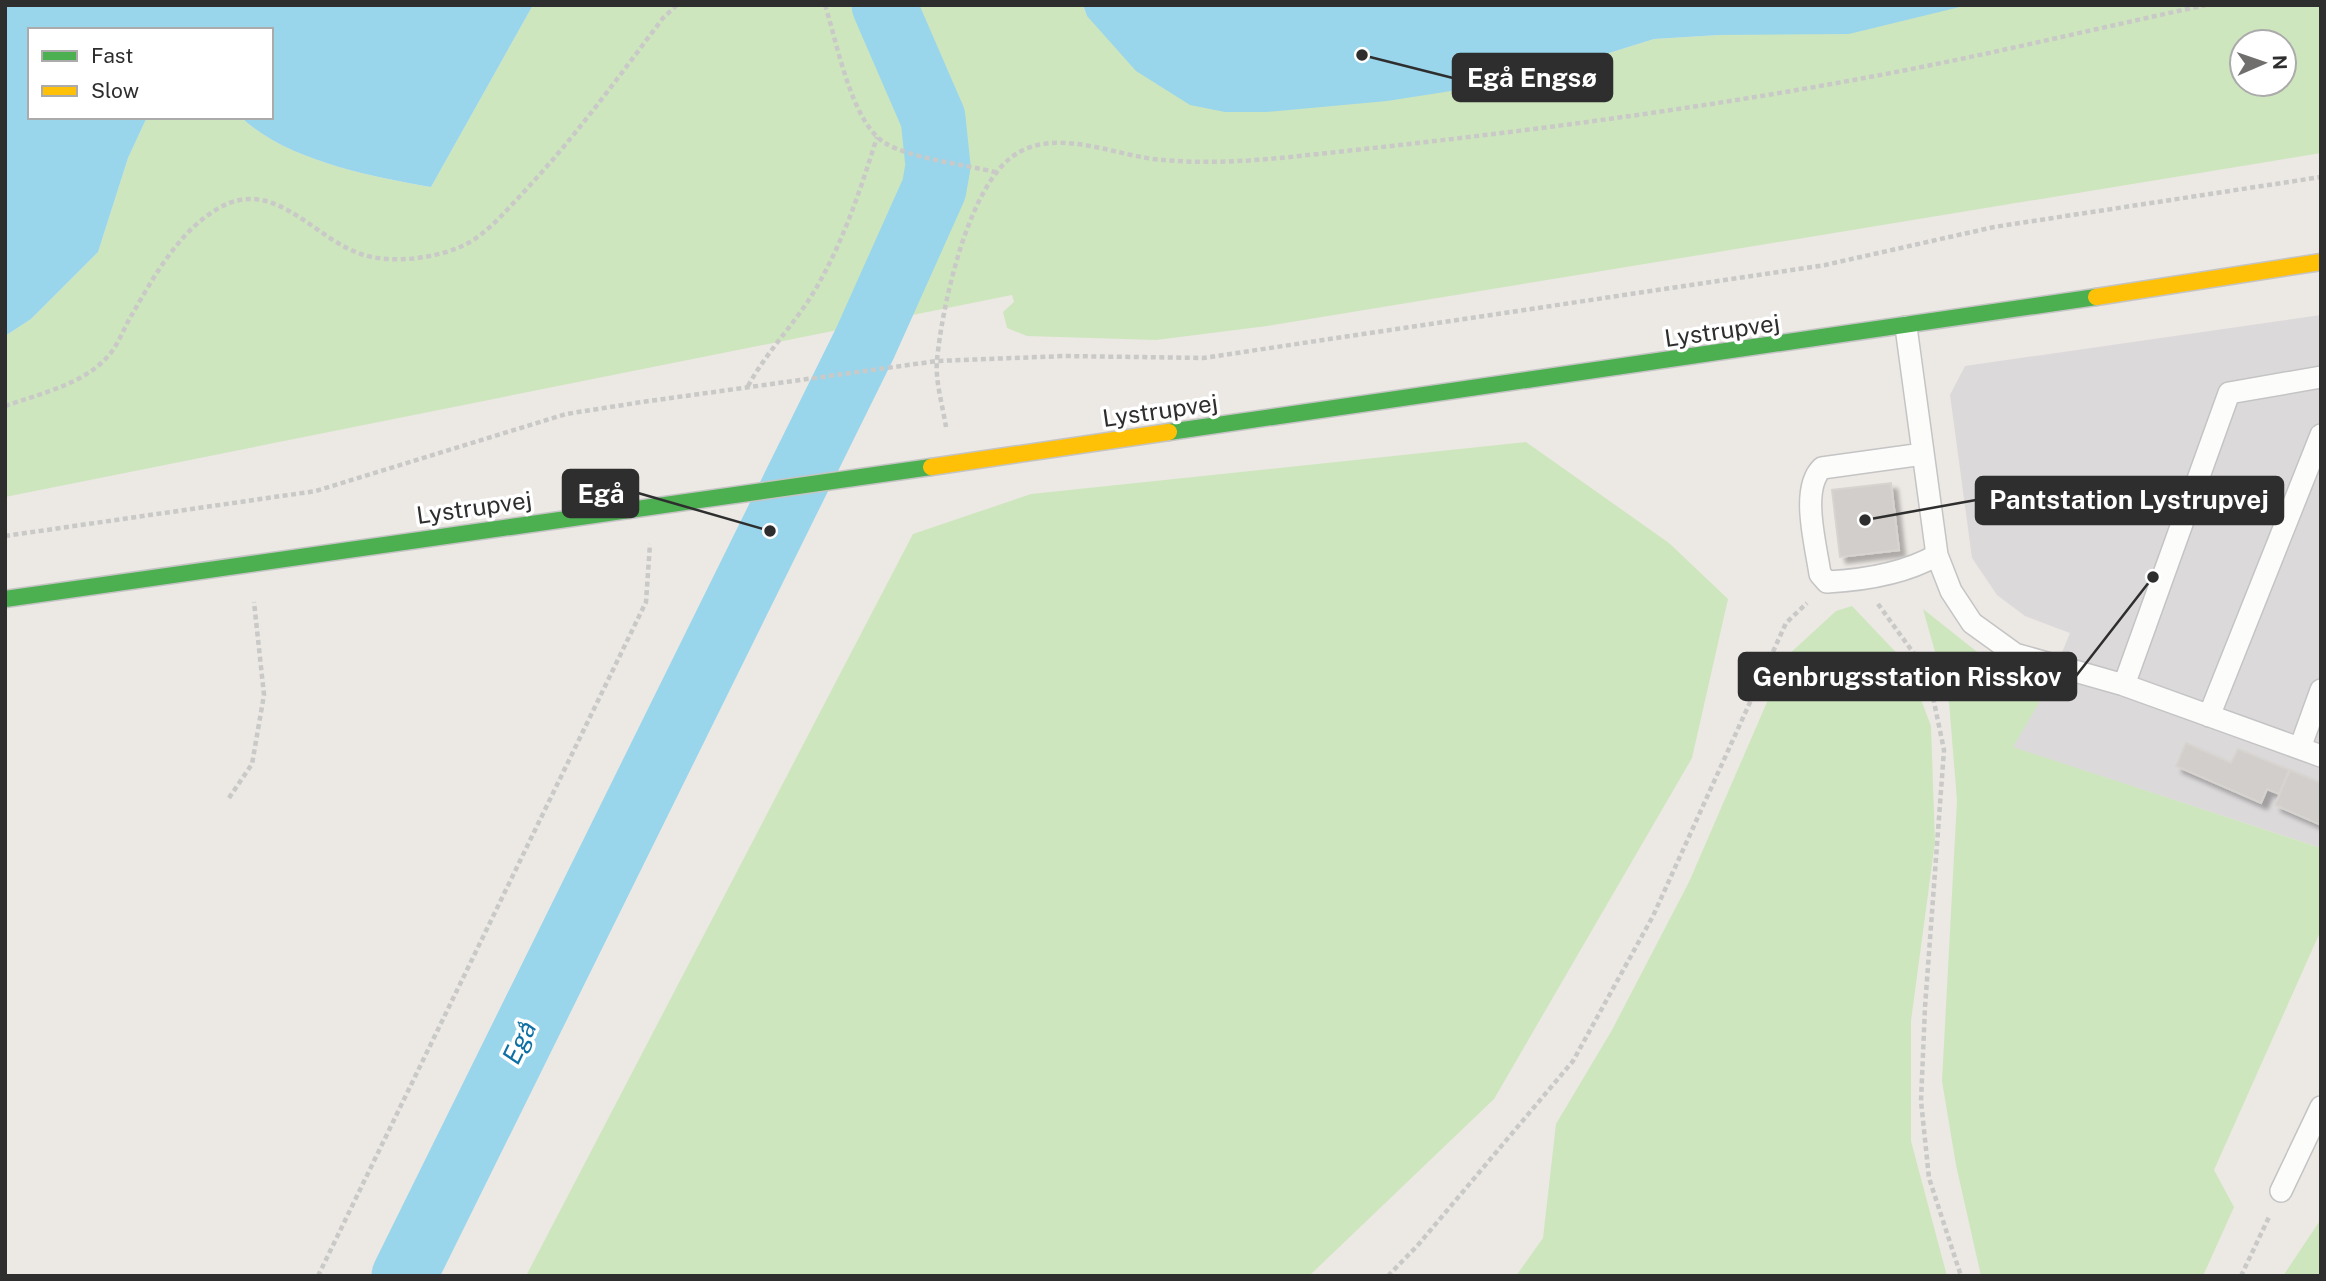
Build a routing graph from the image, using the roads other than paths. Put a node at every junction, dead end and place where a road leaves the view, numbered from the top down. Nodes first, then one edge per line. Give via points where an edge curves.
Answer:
1 (2321, 262) edge
2 (1906, 327) junction
3 (2321, 377) edge
4 (2321, 435) edge
5 (1923, 454) junction
6 (1937, 555) junction
7 (5, 599) edge
8 (2124, 685) junction
9 (2321, 690) edge
10 (2209, 716) junction
11 (2300, 748) junction
12 (2321, 756) edge
13 (2321, 1107) edge
14 (2281, 1191) road end

1 - 2 street, Lystrupvej
2 - 5 lane
2 - 7 street, Lystrupvej
3 - 8 lane via 2229,393
4 - 10 lane
5 - 6 lane
5 - 6 lane via 1822,468 1816,474 1810,496 1820,574 1827,582 1861,580 1919,566
6 - 8 lane via 1951,592 1972,623 2015,654
8 - 10 lane
9 - 11 lane
10 - 11 lane
11 - 12 lane
13 - 14 lane

